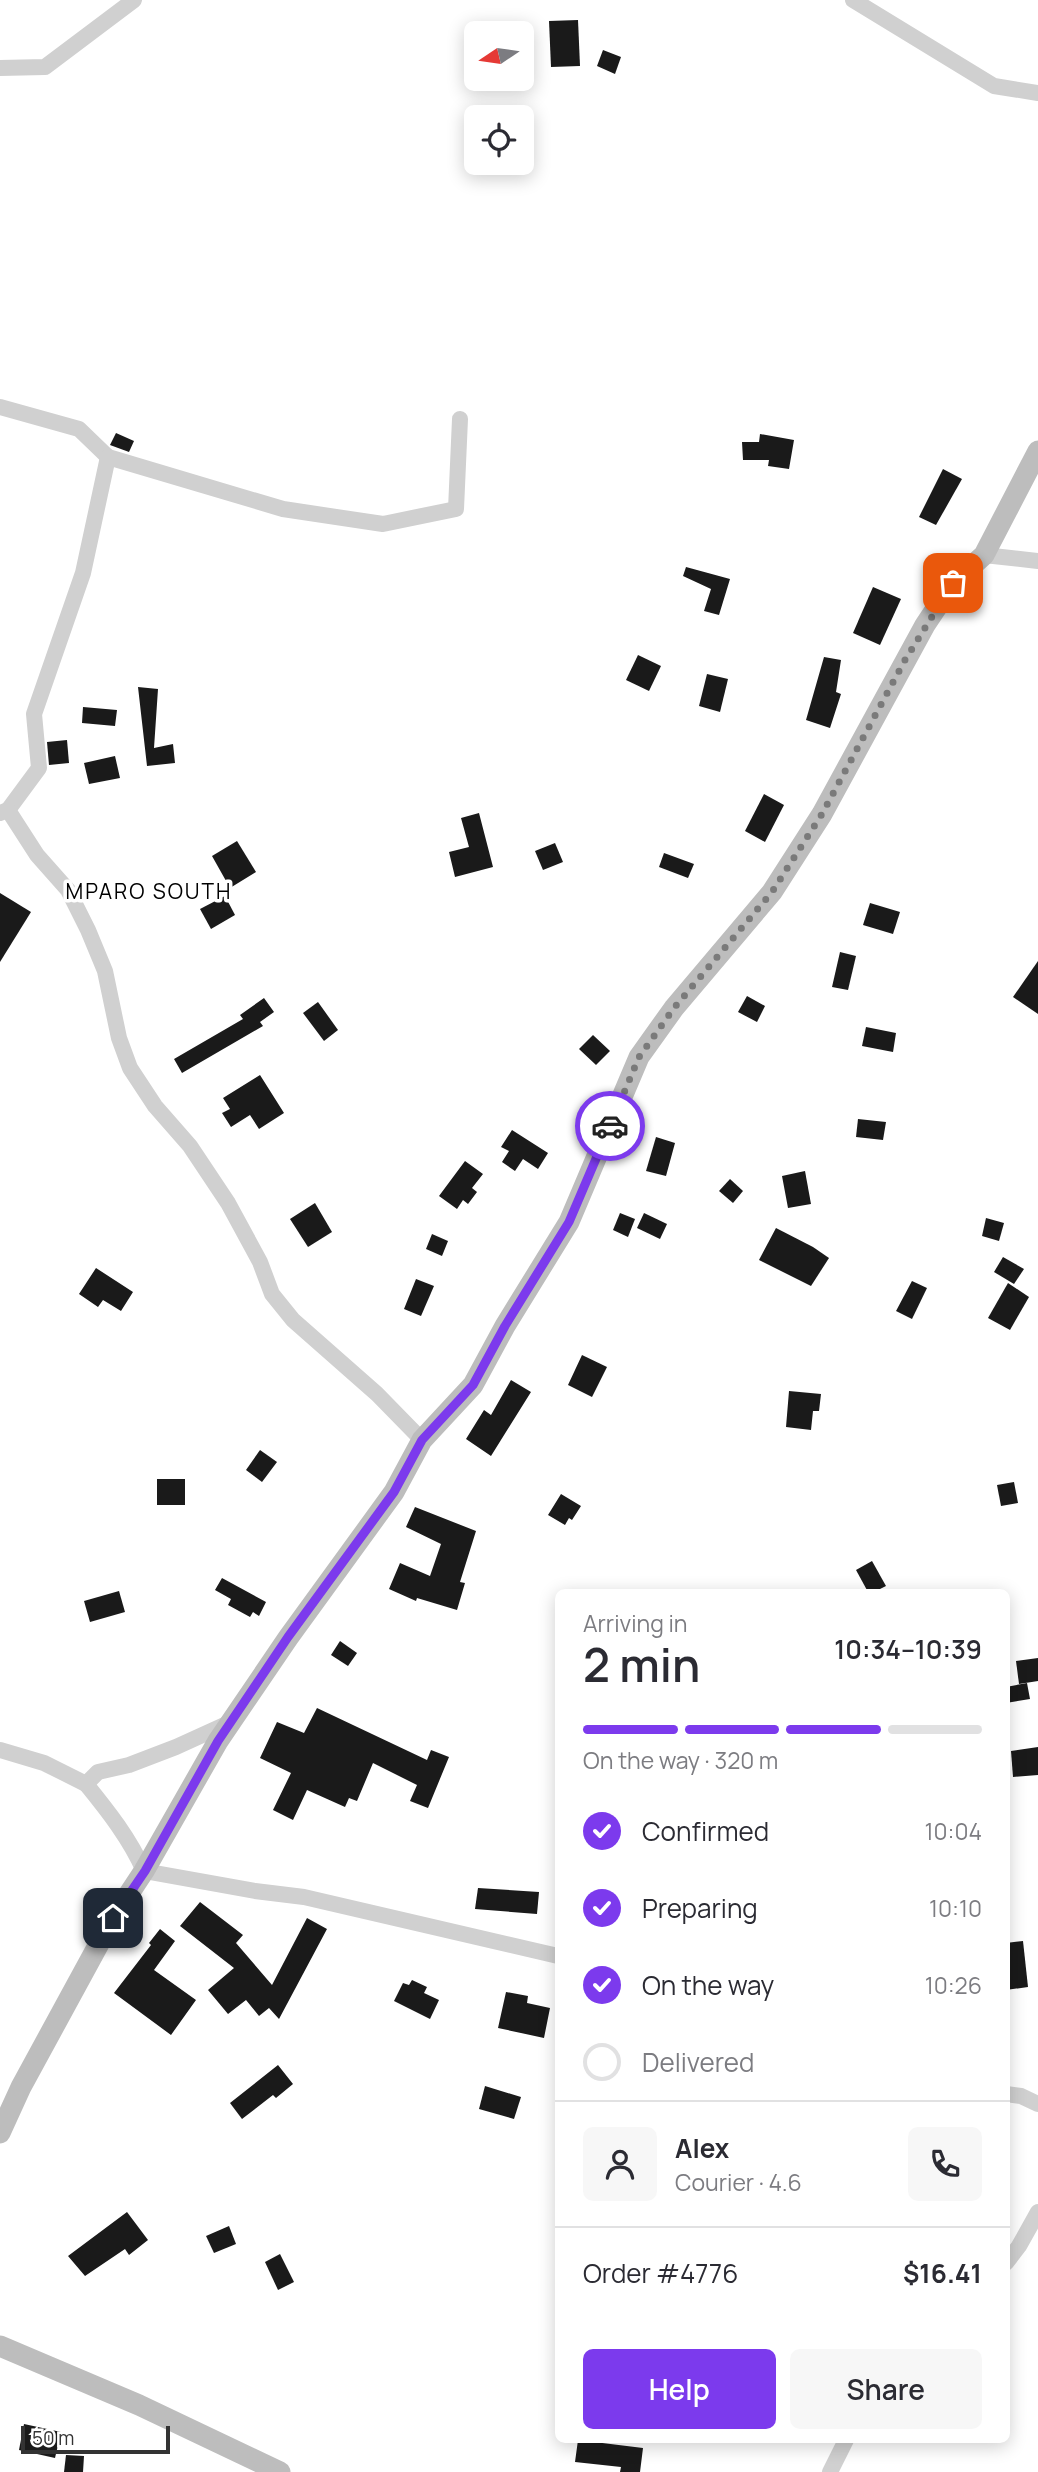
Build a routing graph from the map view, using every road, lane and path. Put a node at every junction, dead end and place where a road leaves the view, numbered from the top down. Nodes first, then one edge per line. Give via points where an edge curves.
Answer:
1 (134, 0) edge
2 (853, 0) edge
3 (0, 68) edge
4 (1038, 93) edge
5 (0, 407) edge
6 (460, 419) dead end
7 (108, 457) junction
8 (1037, 458) edge
9 (984, 555) junction
10 (1038, 561) edge
11 (4, 812) edge
12 (422, 1440) junction
13 (231, 1722) junction
14 (0, 1750) edge
15 (86, 1784) junction
16 (145, 1871) junction
17 (555, 1955) edge
18 (1010, 2095) edge
19 (1038, 2104) edge
20 (0, 2133) edge
21 (1038, 2212) edge
22 (1010, 2258) edge
23 (0, 2346) edge
24 (844, 2443) edge
25 (280, 2472) edge
26 (830, 2472) edge

1 - 3 street via 45,67
2 - 4 street via 994,86
5 - 7 street via 79,429
6 - 7 street via 456,509 383,524 283,509
7 - 11 street via 83,573 34,714 39,768
8 - 9 street
9 - 10 street
9 - 12 street via 953,583 925,625 822,814 772,892 674,1008 639,1057 569,1222 473,1385
11 - 12 street via 68,890 105,971 130,1068 228,1203 272,1294 293,1320
12 - 13 street via 394,1492
13 - 15 street via 129,1765 98,1772
13 - 16 street
14 - 15 street via 44,1763
15 - 16 street via 112,1816
16 - 17 street via 304,1897
16 - 20 street via 113,1918
18 - 19 street
21 - 22 street
23 - 25 street
24 - 26 street

